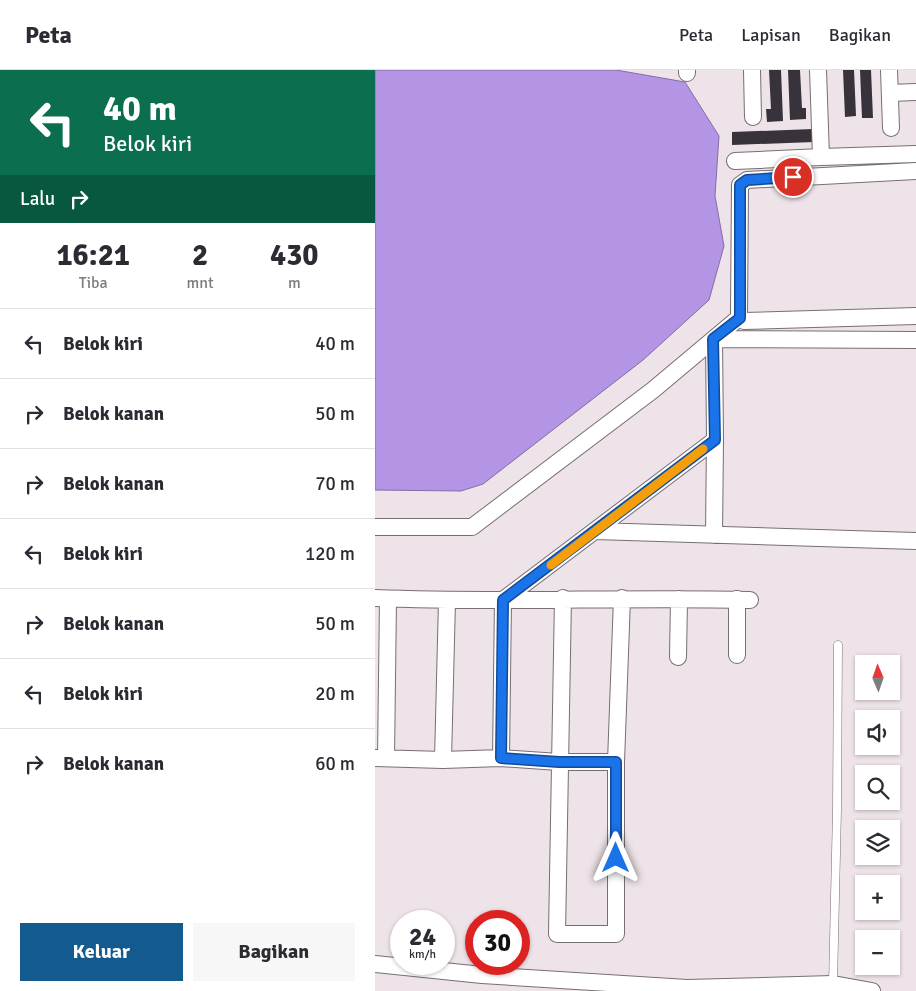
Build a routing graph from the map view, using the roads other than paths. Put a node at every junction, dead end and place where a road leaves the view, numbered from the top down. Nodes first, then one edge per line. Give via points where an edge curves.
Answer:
1 (752, 70) edge
2 (818, 70) edge
3 (889, 70) edge
4 (890, 92) junction
5 (916, 92) edge
6 (753, 117) dead end
7 (891, 128) dead end
8 (916, 154) edge
9 (821, 157) junction
10 (735, 161) dead end
11 (916, 171) edge
12 (916, 316) edge
13 (740, 318) junction
14 (713, 339) junction
15 (916, 340) edge
16 (715, 440) junction
17 (375, 527) edge
18 (595, 531) junction
19 (715, 535) junction
20 (916, 541) edge
21 (381, 598) edge
22 (563, 598) junction
23 (622, 598) junction
24 (679, 599) junction
25 (447, 600) junction
26 (503, 600) junction
27 (838, 645) dead end
28 (737, 655) dead end
29 (678, 657) dead end
30 (381, 758) edge
31 (501, 758) junction
32 (443, 760) junction
33 (559, 762) junction
34 (616, 762) junction
35 (375, 964) edge
36 (833, 984) junction
37 (687, 989) edge
38 (872, 991) edge

1 - 6 street
2 - 9 street
3 - 4 street
4 - 5 street
4 - 7 street
8 - 9 street
9 - 10 street
11 - 13 street via 747,180 740,185
12 - 13 street via 744,322
13 - 14 street
14 - 15 street
14 - 16 street
14 - 17 street via 653,390 472,527
16 - 18 street
16 - 19 street
18 - 19 street
18 - 26 street
19 - 20 street
21 - 25 street
21 - 30 street
22 - 23 street
22 - 26 street
22 - 33 street
23 - 24 street
23 - 34 street
24 - 28 street via 743,600
24 - 29 street
25 - 26 street
25 - 32 street
26 - 31 street
27 - 36 lane
30 - 32 street
31 - 32 street
31 - 33 street
33 - 34 street
33 - 34 street via 557,934 616,934
35 - 37 street
36 - 37 street
36 - 38 street

